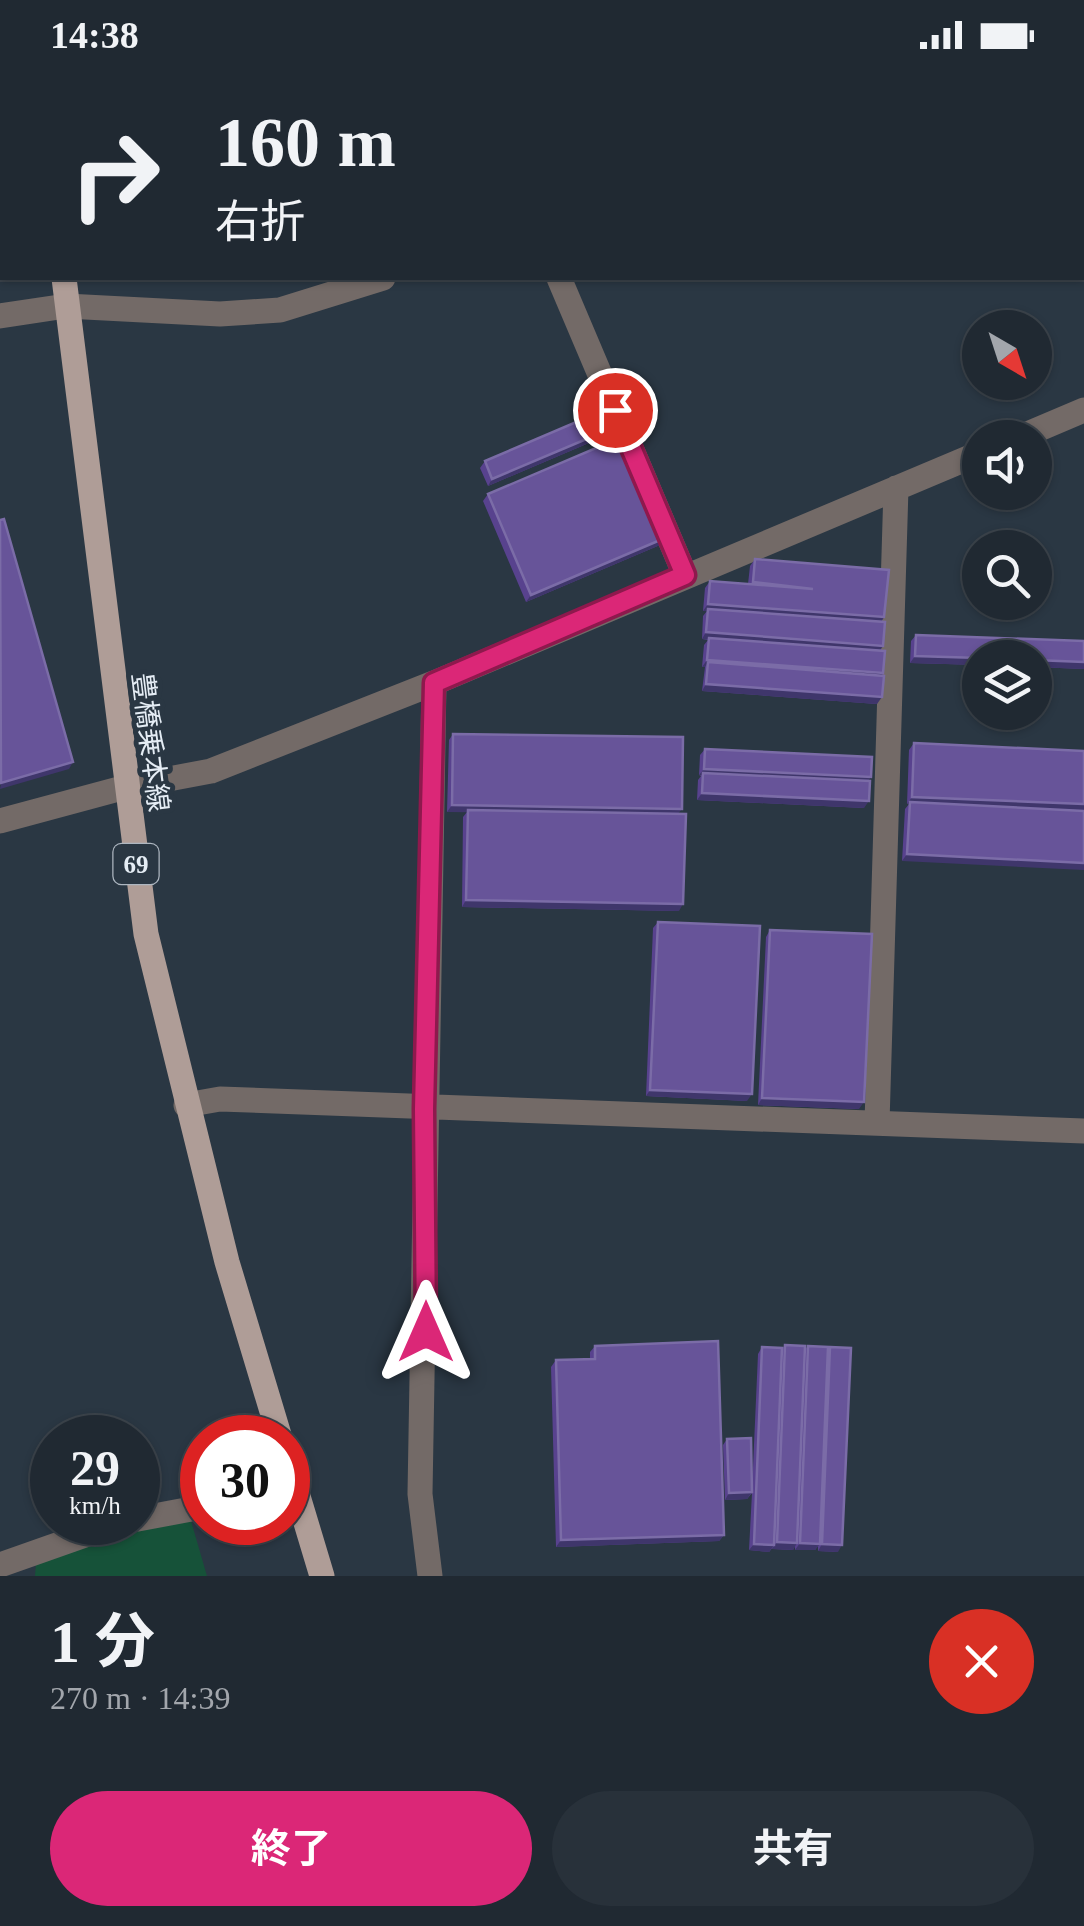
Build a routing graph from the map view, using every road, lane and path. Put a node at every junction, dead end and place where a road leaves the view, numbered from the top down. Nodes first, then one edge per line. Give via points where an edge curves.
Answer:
1 (64, 280) edge
2 (378, 280) edge
3 (561, 280) edge
4 (66, 306) junction
5 (0, 316) edge
6 (1084, 410) edge
7 (1052, 424) edge
8 (962, 460) edge
9 (896, 488) junction
10 (685, 575) junction
11 (434, 683) junction
12 (126, 787) junction
13 (0, 822) edge
14 (186, 1105) junction
15 (424, 1109) junction
16 (877, 1124) junction
17 (1084, 1131) edge
18 (274, 1415) edge
19 (310, 1542) edge
20 (57, 1545) edge
21 (0, 1565) edge
22 (322, 1576) edge
23 (430, 1576) edge

1 - 4 main road, 豊橋乗本線 / 69
2 - 4 street via 280,310 220,314
3 - 10 street
4 - 5 street
4 - 12 main road, 豊橋乗本線 / 69
6 - 7 street
8 - 9 street
9 - 10 street
9 - 16 street
10 - 11 street
11 - 12 street via 211,771
11 - 15 street
12 - 13 street
12 - 14 main road, 豊橋乗本線 / 69 via 146,934
14 - 15 street via 220,1099
14 - 18 main road, 豊橋乗本線 / 69
15 - 16 street
15 - 23 street via 420,1494
16 - 17 street
19 - 22 main road
20 - 21 street

